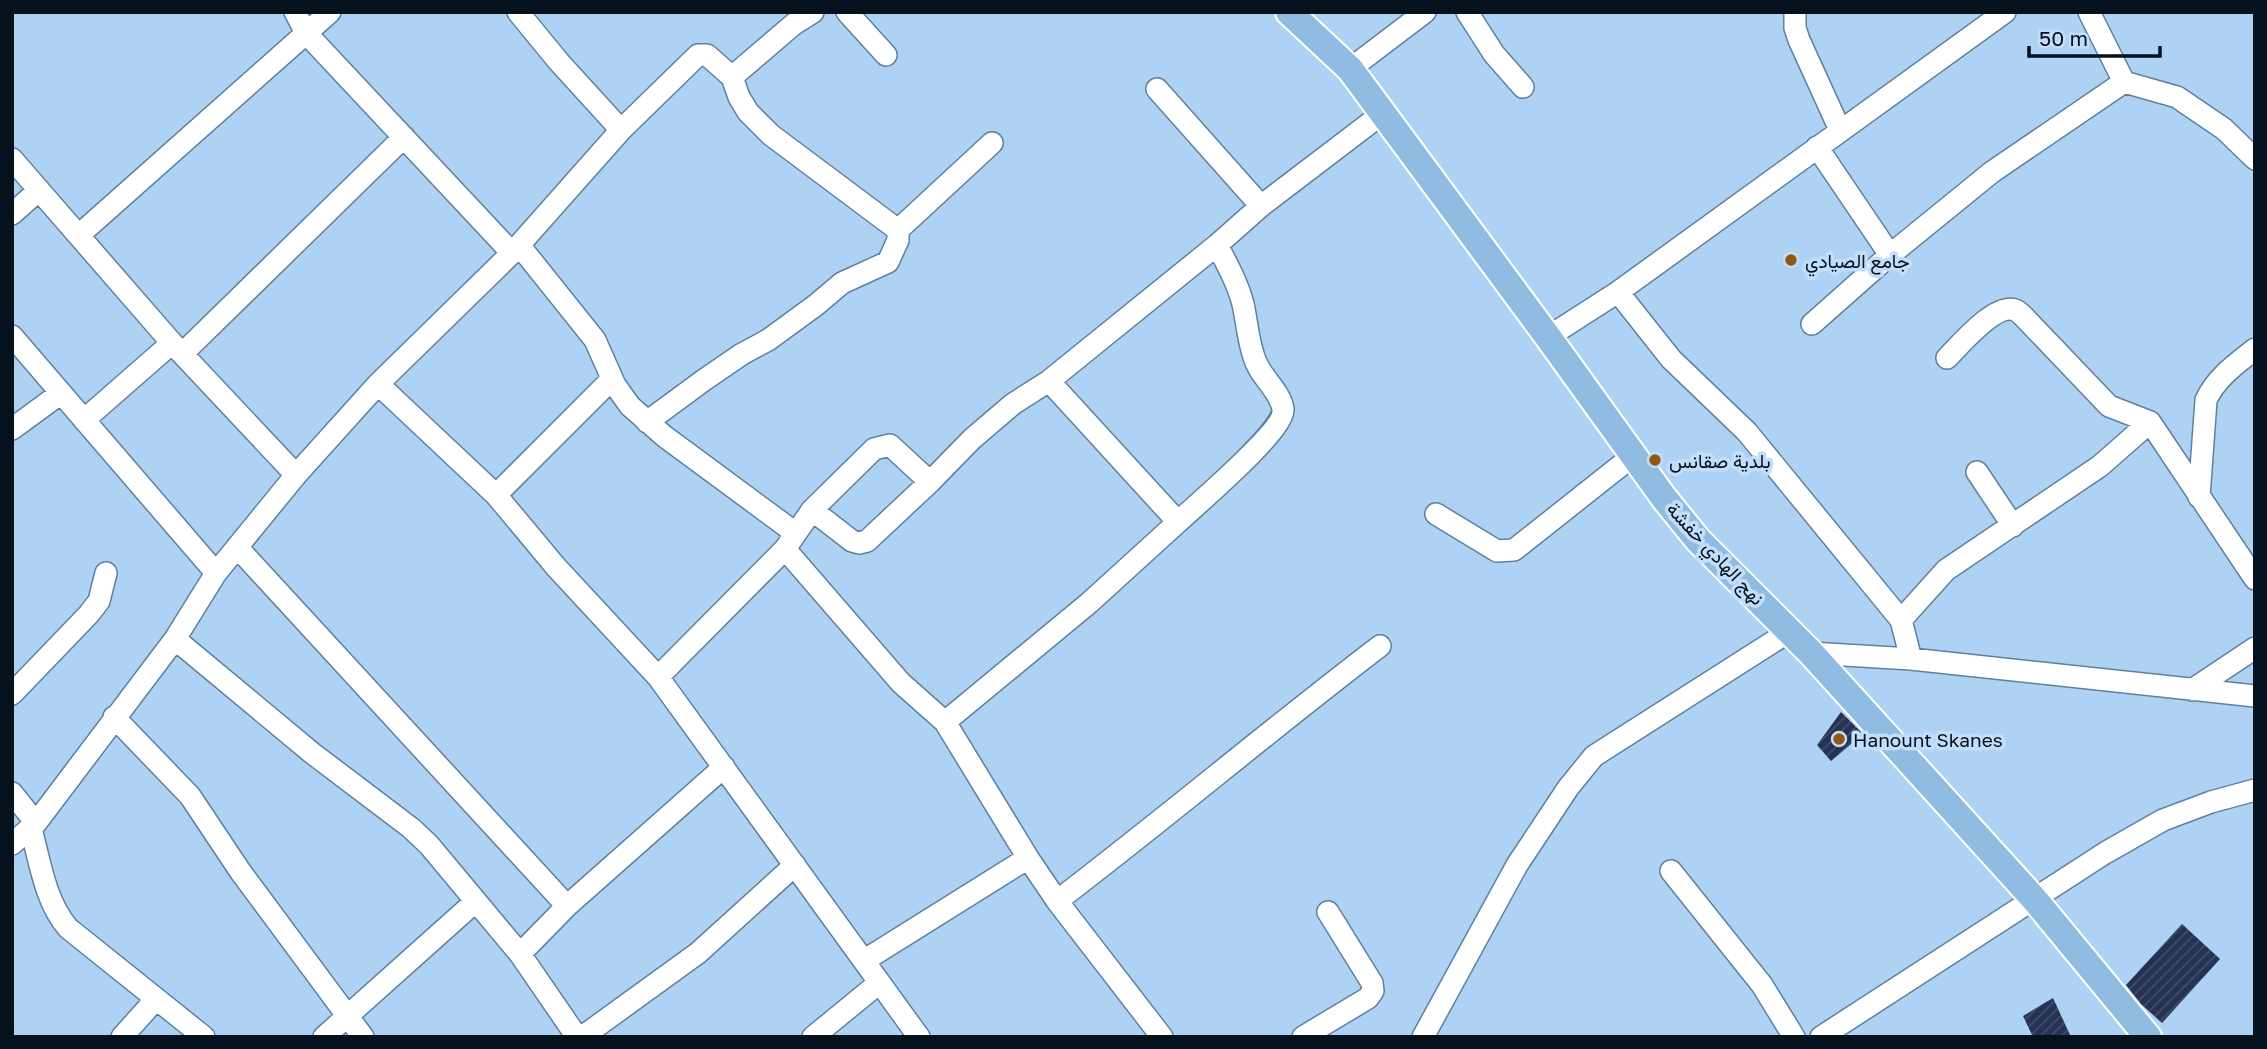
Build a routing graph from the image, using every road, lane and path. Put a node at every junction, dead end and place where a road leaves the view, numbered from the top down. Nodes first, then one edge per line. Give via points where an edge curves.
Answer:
1 (295, 12) edge
2 (330, 12) edge
3 (518, 12) edge
4 (813, 12) edge
5 (847, 12) edge
6 (1289, 12) edge
7 (1425, 12) edge
8 (1467, 12) edge
9 (1795, 12) edge
10 (2005, 12) edge
11 (2089, 12) edge
12 (789, 18) edge
13 (306, 33) junction
14 (886, 55) dead end
15 (1350, 69) junction
16 (732, 77) junction
17 (2124, 82) junction
18 (1522, 87) dead end
19 (1157, 89) dead end
20 (1383, 113) junction
21 (621, 130) junction
22 (1840, 130) junction
23 (404, 138) junction
24 (992, 144) dead end
25 (1817, 147) junction
26 (12, 159) edge
27 (2255, 159) edge
28 (38, 191) junction
29 (1261, 206) junction
30 (12, 214) edge
31 (898, 230) junction
32 (79, 235) junction
33 (1217, 245) junction
34 (516, 249) junction
35 (1890, 255) junction
36 (1618, 292) junction
37 (1812, 324) dead end
38 (12, 336) edge
39 (1548, 337) junction
40 (178, 348) junction
41 (2255, 349) edge
42 (1947, 358) dead end
43 (612, 379) junction
44 (1049, 381) junction
45 (378, 384) junction
46 (61, 393) junction
47 (84, 420) junction
48 (647, 422) junction
49 (2150, 422) junction
50 (12, 429) edge
51 (1634, 455) junction
52 (1977, 472) dead end
53 (296, 475) junction
54 (930, 482) junction
55 (496, 495) junction
56 (2199, 497) junction
57 (812, 510) junction
58 (1436, 514) dead end
59 (1178, 522) junction
60 (2014, 526) junction
61 (789, 540) junction
62 (237, 547) junction
63 (106, 573) dead end
64 (216, 573) junction
65 (2255, 579) edge
66 (1901, 620) junction
67 (1790, 631) junction
68 (175, 639) junction
69 (1380, 646) dead end
70 (2255, 648) edge
71 (1811, 653) junction
72 (1912, 659) junction
73 (658, 677) junction
74 (2192, 690) junction
75 (12, 694) edge
76 (2255, 696) edge
77 (114, 717) junction
78 (945, 722) junction
79 (724, 768) junction
80 (2255, 790) edge
81 (12, 793) edge
82 (34, 826) junction
83 (12, 844) edge
84 (1028, 858) junction
85 (795, 865) junction
86 (1671, 871) dead end
87 (2035, 900) junction
88 (476, 901) junction
89 (1057, 901) junction
90 (567, 906) junction
91 (1328, 912) dead end
92 (520, 954) junction
93 (865, 960) junction
94 (879, 983) junction
95 (156, 999) junction
96 (346, 1016) junction
97 (1160, 1036) edge
98 (2145, 1036) edge
99 (121, 1037) edge
100 (204, 1037) edge
101 (324, 1037) edge
102 (363, 1037) edge
103 (580, 1037) edge
104 (813, 1037) edge
105 (919, 1037) edge
106 (1303, 1037) edge
107 (1423, 1037) edge
108 (1794, 1037) edge
109 (1821, 1037) edge

1 - 13 street
2 - 13 street
3 - 21 street
4 - 12 street
5 - 14 street
6 - 15 main road, نهج الهادي خفشة
7 - 15 street
8 - 18 street
9 - 22 street via 1799,40
10 - 22 street
11 - 17 street
12 - 16 street
13 - 23 street
13 - 32 street
15 - 20 main road, نهج الهادي خفشة
16 - 21 street via 707,55 698,55
16 - 31 street via 748,112 771,135
17 - 27 street via 2177,97 2224,129
17 - 35 street via 1992,173
19 - 29 street
20 - 29 street
20 - 39 main road, نهج الهادي خفشة
21 - 34 street
22 - 25 street
23 - 34 street
23 - 40 street
24 - 31 street
25 - 35 street
25 - 36 street
26 - 28 street
28 - 30 street
28 - 32 street
29 - 33 street
31 - 48 street via 888,262 842,282 768,340
32 - 40 street
33 - 44 street
33 - 59 street via 1243,303 1255,363 1284,411 1251,454
34 - 43 street via 595,340
34 - 45 street
35 - 37 street
36 - 39 street
36 - 66 street via 1671,359 1747,432
38 - 46 street
39 - 51 main road, نهج الهادي خفشة
40 - 47 street
40 - 53 street
41 - 56 street via 2212,387 2206,400
42 - 49 street via 1991,316 2014,309 2109,406
43 - 48 street via 621,396
43 - 55 street
44 - 54 street via 1013,404
44 - 59 street
45 - 53 street
45 - 55 street
46 - 47 street
46 - 50 street
47 - 64 street
48 - 61 street
49 - 56 street
49 - 60 street via 2100,466
51 - 58 street via 1514,550 1497,551
51 - 67 main road, نهج الهادي خفشة via 1698,540
52 - 60 street
53 - 62 street
54 - 57 street via 867,541 859,543
54 - 57 street via 890,445 882,446
55 - 73 street
56 - 65 street
57 - 61 street
59 - 78 street
60 - 66 street via 1946,570
61 - 73 street
61 - 78 street via 901,683
62 - 64 street
62 - 90 street
63 - 75 street via 99,601 89,614
64 - 68 street
66 - 72 street
67 - 71 main road, نهج الهادي خفشة
67 - 107 street via 1594,756 1517,864
68 - 77 street
68 - 88 street via 411,828
69 - 89 street
70 - 74 street
71 - 72 street
71 - 87 main road, نهج الهادي خفشة
72 - 74 street
73 - 79 street
74 - 76 street
77 - 82 street
77 - 96 street via 190,796
78 - 84 street
79 - 85 street
79 - 90 street
80 - 87 street via 2163,820
81 - 82 street
82 - 83 street
82 - 95 street via 50,899 59,917 77,937
84 - 89 street
84 - 93 street
85 - 93 street
85 - 103 street via 698,953
86 - 108 street via 1762,985
87 - 98 main road, نهج الهادي خفشة
87 - 109 street
88 - 92 street
88 - 96 street
89 - 97 street
90 - 92 street
91 - 106 street via 1372,982 1373,991
92 - 103 street
93 - 94 street
94 - 104 street
94 - 105 street
95 - 99 street
95 - 100 street
96 - 101 street
96 - 102 street

